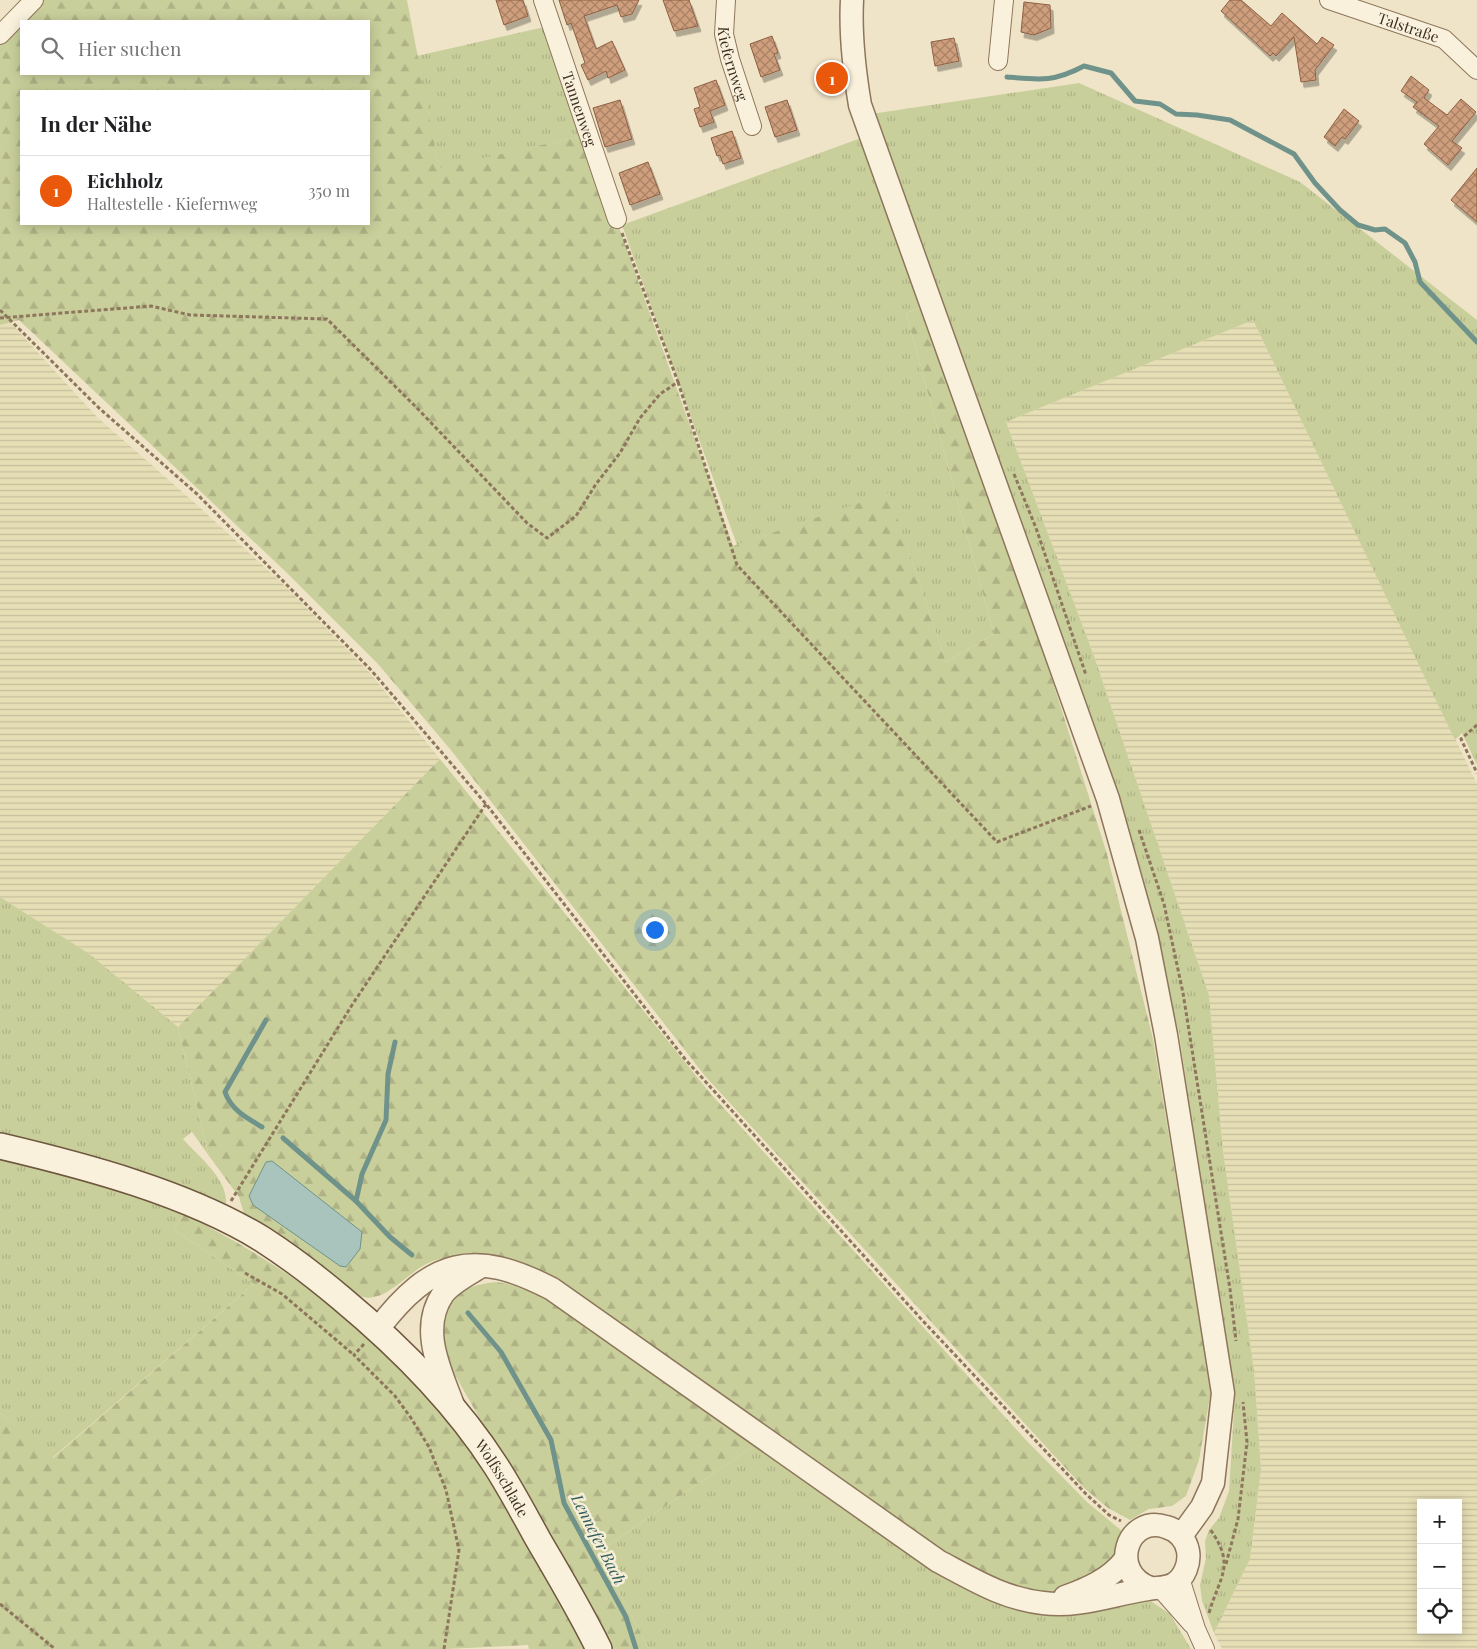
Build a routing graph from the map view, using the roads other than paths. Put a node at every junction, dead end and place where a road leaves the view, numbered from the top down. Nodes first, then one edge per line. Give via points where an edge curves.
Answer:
1 (34, 0) edge
2 (543, 0) edge
3 (726, 0) edge
4 (852, 0) edge
5 (1004, 0) edge
6 (1329, 0) edge
7 (0, 35) edge
8 (998, 61) dead end
9 (1477, 70) edge
10 (752, 126) dead end
11 (618, 218) road end
12 (0, 1146) edge
13 (483, 1265) junction
14 (378, 1329) junction
15 (456, 1412) junction
16 (1181, 1536) junction
17 (1125, 1560) junction
18 (1164, 1585) junction
19 (1045, 1604) junction
20 (599, 1649) edge
21 (1205, 1649) edge

1 - 7 street
2 - 11 street, Tannenweg
3 - 10 street, Kiefernweg via 726,42
4 - 16 street via 851,48 860,105 1108,800 1142,919 1158,996 1223,1393 1214,1483
5 - 8 street
6 - 9 street, Talstraße via 1444,39
12 - 14 main road, Wolfsschlade via 128,1181 220,1218 301,1265
13 - 14 street via 430,1276 413,1289
13 - 15 street via 443,1293 432,1315 436,1362
13 - 19 street via 522,1273 552,1289 938,1561 996,1592
14 - 15 main road, Wolfsschlade
15 - 20 main road, Wolfsschlade via 496,1466
16 - 17 street via 1174,1530 1157,1525 1139,1530 1128,1544
16 - 18 street via 1186,1544 1188,1562
17 - 18 street via 1133,1578
17 - 19 street via 1116,1572 1084,1590
18 - 19 street via 1091,1602
18 - 21 street via 1201,1624

